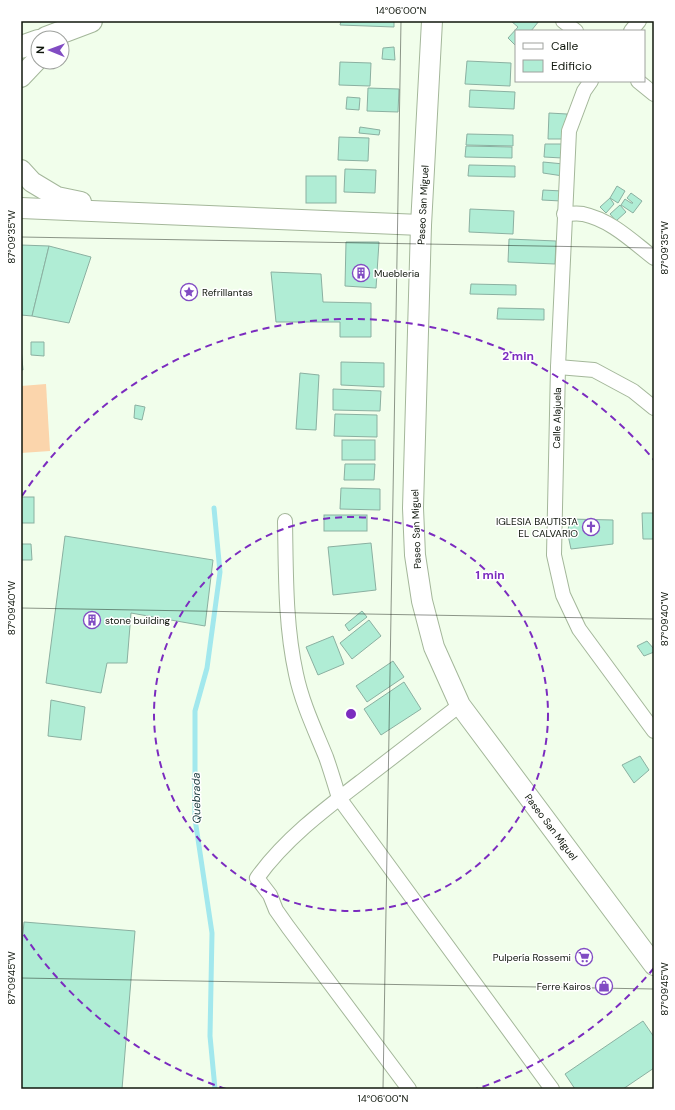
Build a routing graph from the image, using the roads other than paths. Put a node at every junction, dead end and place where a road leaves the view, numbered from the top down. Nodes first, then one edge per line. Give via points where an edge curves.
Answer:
1 (432, 21) edge
2 (563, 21) edge
3 (639, 21) edge
4 (87, 22) edge
5 (66, 30) edge
6 (575, 30) edge
7 (632, 30) edge
8 (70, 34) edge
9 (30, 67) edge
10 (21, 77) edge
11 (590, 82) edge
12 (639, 82) edge
13 (654, 94) edge
14 (21, 170) edge
15 (21, 208) edge
16 (124, 213) junction
17 (564, 214) junction
18 (421, 225) junction
19 (654, 258) edge
20 (558, 367) junction
21 (654, 408) edge
22 (285, 522) dead end
23 (460, 706) junction
24 (654, 732) edge
25 (339, 798) junction
26 (654, 965) edge
27 (409, 1089) edge
28 (552, 1089) edge

1 - 18 street, Paseo San Miguel
2 - 6 street
3 - 7 street
4 - 5 highway
4 - 8 street
9 - 10 street
11 - 17 street, Calle Alajuela via 584,91 569,131
12 - 13 street
14 - 16 street via 32,182 57,197
15 - 16 street
16 - 18 street
17 - 19 street via 582,214 600,220 614,227
17 - 20 street, Calle Alajuela
18 - 23 street, Paseo San Miguel via 415,555 422,601 434,648
20 - 21 street via 594,370 633,391
20 - 24 street, Calle Alajuela via 554,555 563,595 579,630
22 - 25 street via 287,595 296,674 309,718
23 - 25 street
23 - 26 street, Paseo San Miguel
25 - 27 street via 293,837 256,878 270,895 276,910 288,927
25 - 28 street

